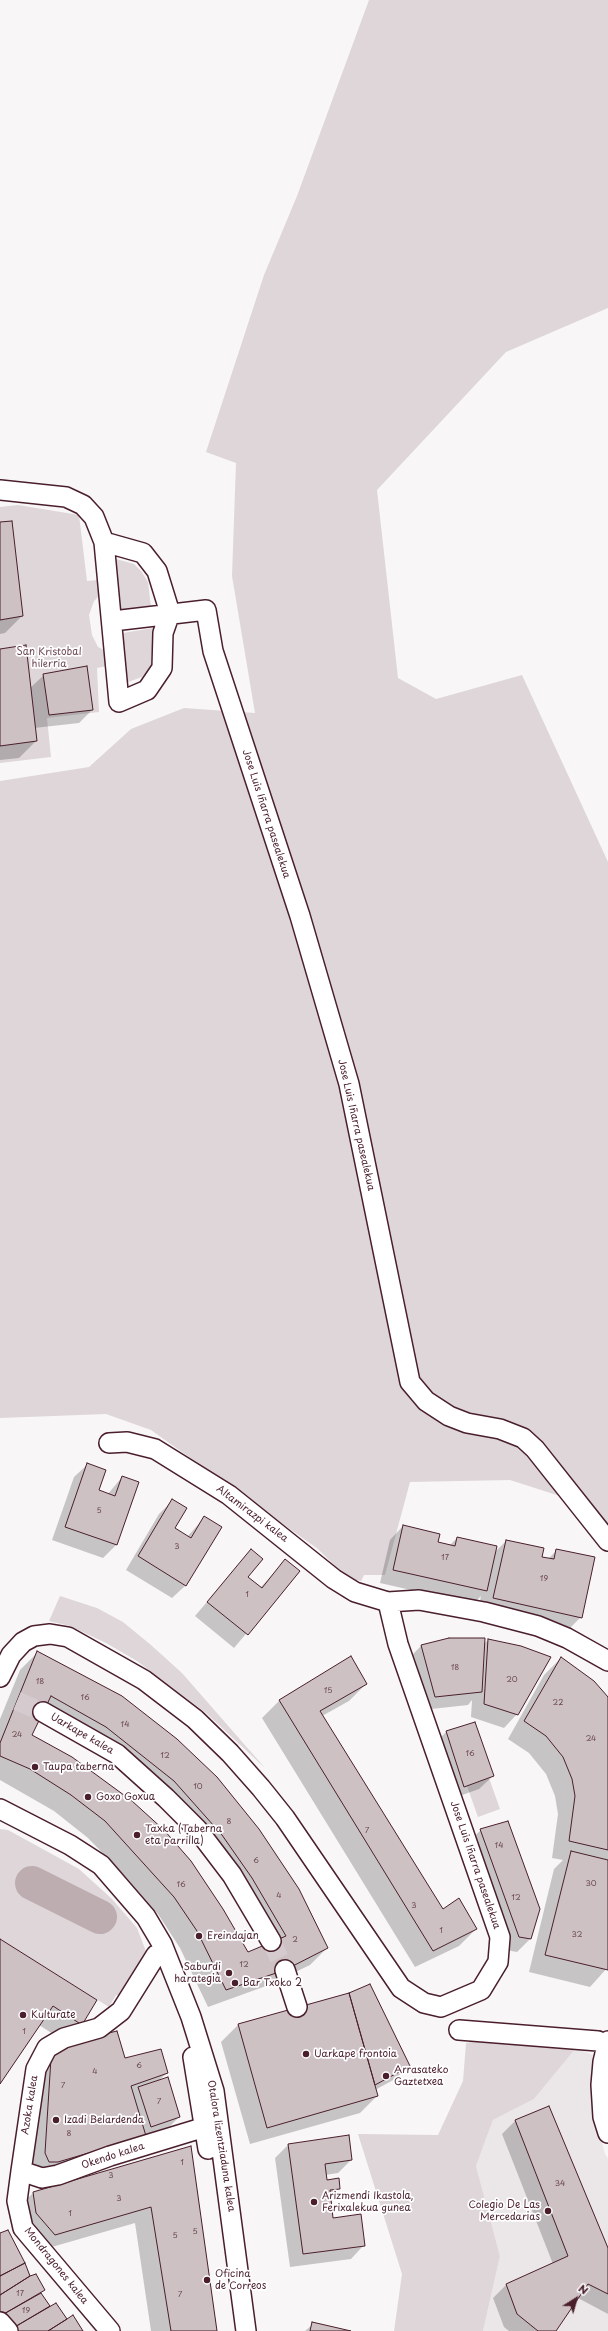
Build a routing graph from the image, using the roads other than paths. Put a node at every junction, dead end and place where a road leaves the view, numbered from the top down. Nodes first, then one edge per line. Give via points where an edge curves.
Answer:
1 (0, 490) edge
2 (104, 542) junction
3 (170, 614) junction
4 (113, 621) junction
5 (109, 1443) dead end
6 (608, 1542) edge
7 (388, 1602) junction
8 (608, 1662) edge
9 (0, 1677) edge
10 (43, 1712) tunnel mouth
11 (0, 1809) edge
12 (0, 1824) edge
13 (271, 1941) tunnel mouth
14 (156, 1955) junction
15 (285, 1970) tunnel mouth
16 (297, 2007) dead end
17 (459, 2030) dead end
18 (603, 2041) edge
19 (205, 2127) junction
20 (608, 2133) edge
21 (20, 2171) junction
22 (0, 2322) edge
23 (8, 2331) edge
24 (110, 2331) edge
25 (234, 2331) edge
26 (246, 2331) edge

1 - 2 street via 66,496 83,505 94,517
2 - 3 street via 143,553 157,571
2 - 4 street
3 - 4 street
3 - 4 street via 163,633 162,668 147,690 119,702
3 - 6 street, Jose Luis Iñarra pasealekua via 206,610 213,652 300,916 349,1084 410,1382 426,1401 449,1416 500,1429 523,1438 535,1449
5 - 7 street, Altamirazpi kalea via 127,1442 155,1449 229,1495 334,1579 355,1592
7 - 8 street via 419,1600 484,1612 538,1626 567,1638
7 - 9 street, Jose Luis Iñarra pasealekua via 398,1644 500,1937 498,1962 481,1990 441,2007 424,2003 401,1988 285,1818 230,1753 195,1719 144,1680 68,1637 50,1634 34,1636 23,1642 11,1655
10 - 13 street, Uarkape kalea via 117,1754 197,1829 232,1875
11 - 26 street, Otalora lizentziaduna kalea via 70,1845 101,1865 146,1916 162,1944 191,2017 214,2092
12 - 14 street, Otalora lizentziaduna kalea via 16,1828 68,1855 96,1875 125,1903
14 - 19 street, Otalora lizentziaduna kalea via 183,2024 195,2067
14 - 21 street, Azoka kalea via 120,2011 99,2028 64,2038 47,2048 36,2069
15 - 16 street
17 - 18 street
18 - 20 street via 601,2085 603,2117
19 - 21 street, Okendo kalea via 58,2175 42,2178
19 - 25 street, Otalora lizentziaduna kalea
21 - 24 street, Mondragones kalea via 17,2201 23,2228
22 - 23 street

